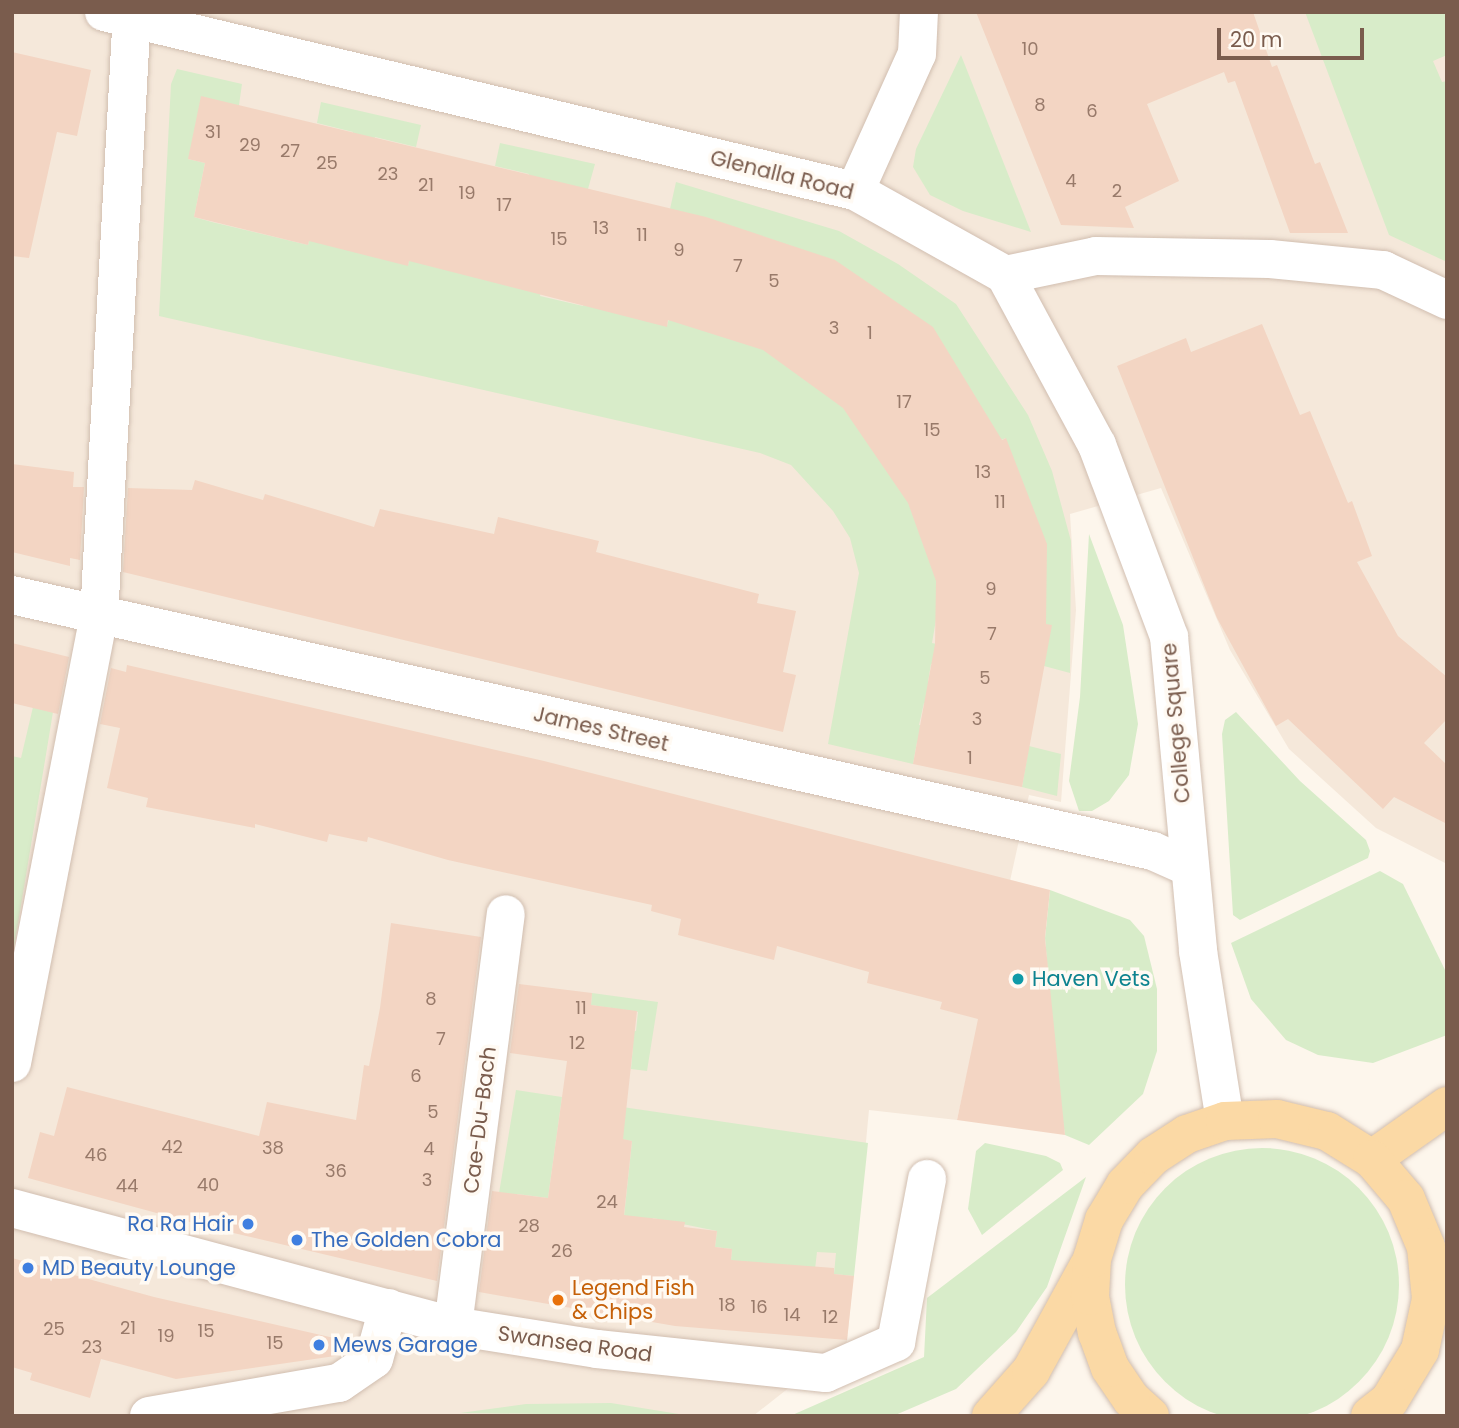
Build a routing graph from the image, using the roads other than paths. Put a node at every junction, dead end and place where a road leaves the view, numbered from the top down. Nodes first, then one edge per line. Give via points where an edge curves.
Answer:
1 (919, 12) edge
2 (123, 15) edge
3 (855, 191) junction
4 (1005, 275) junction
5 (1447, 300) edge
6 (12, 595) edge
7 (99, 617) junction
8 (1189, 867) junction
9 (506, 914) dead end
10 (12, 1063) edge
11 (1447, 1106) edge
12 (1225, 1121) junction
13 (1372, 1159) junction
14 (927, 1179) dead end
15 (12, 1208) edge
16 (1092, 1259) junction
17 (388, 1308) junction
18 (453, 1326) junction
19 (149, 1416) edge
20 (991, 1416) edge
21 (1150, 1416) edge
22 (1370, 1416) edge

1 - 3 street via 917,54
2 - 3 street, Glenalla Road
2 - 7 street
3 - 4 street, Glenalla Road
4 - 5 street via 1096,256 1270,259 1383,270
4 - 8 street, College Square via 1097,445 1170,637
6 - 7 street, James Street
7 - 8 street, James Street via 1153,852
7 - 10 street
8 - 12 street, College Square
9 - 18 street, Cae-Du-Bach
11 - 13 main road
12 - 13 main road via 1277,1119 1327,1131
12 - 16 main road via 1187,1134 1134,1175 1104,1220
13 - 22 main road via 1406,1199 1426,1247 1431,1299 1420,1350 1389,1401
14 - 18 street, Swansea Road via 896,1342 826,1373 597,1349
15 - 17 street, Swansea Road
16 - 20 main road via 1031,1371
16 - 21 main road via 1090,1296 1097,1333 1110,1368 1131,1399
17 - 18 street, Swansea Road
17 - 19 street via 374,1359 339,1383

